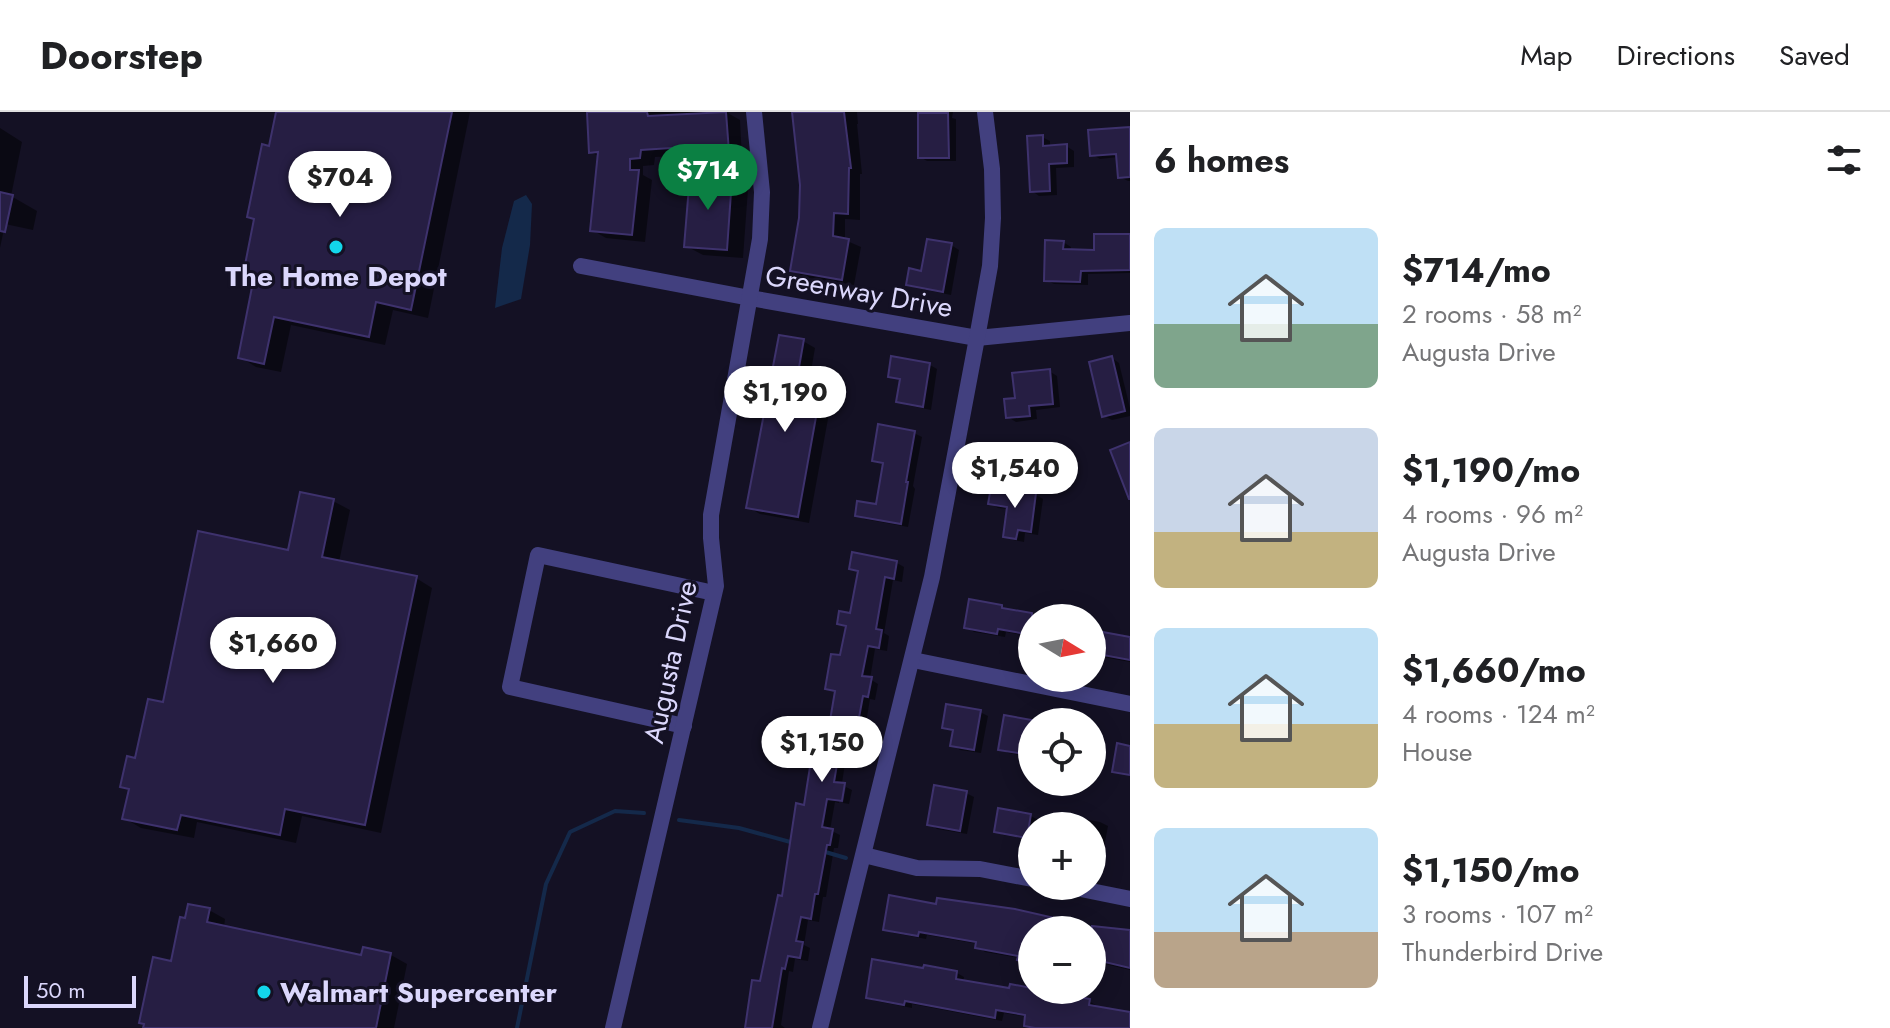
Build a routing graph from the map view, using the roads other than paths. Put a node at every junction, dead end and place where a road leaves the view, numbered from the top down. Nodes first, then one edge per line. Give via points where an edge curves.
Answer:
1 (754, 112) edge
2 (985, 112) edge
3 (581, 266) dead end
4 (750, 298) junction
5 (1130, 323) edge
6 (977, 338) junction
7 (714, 593) junction
8 (913, 660) junction
9 (1130, 704) edge
10 (684, 726) junction
11 (864, 855) junction
12 (1018, 876) edge
13 (1106, 894) edge
14 (1130, 899) edge
15 (825, 1027) edge
16 (613, 1028) edge

1 - 4 street, Augusta Drive via 762,192
2 - 6 street via 993,218
3 - 4 street, Greenway Drive
4 - 6 street, Greenway Drive
4 - 7 street, Augusta Drive via 711,515
5 - 6 street, Greenway Drive
6 - 8 street
7 - 10 street, Augusta Drive
7 - 10 street via 538,555 510,687
8 - 9 street
8 - 11 street
10 - 16 street, Augusta Drive
11 - 12 street via 917,868 980,869
11 - 15 street
13 - 14 street

